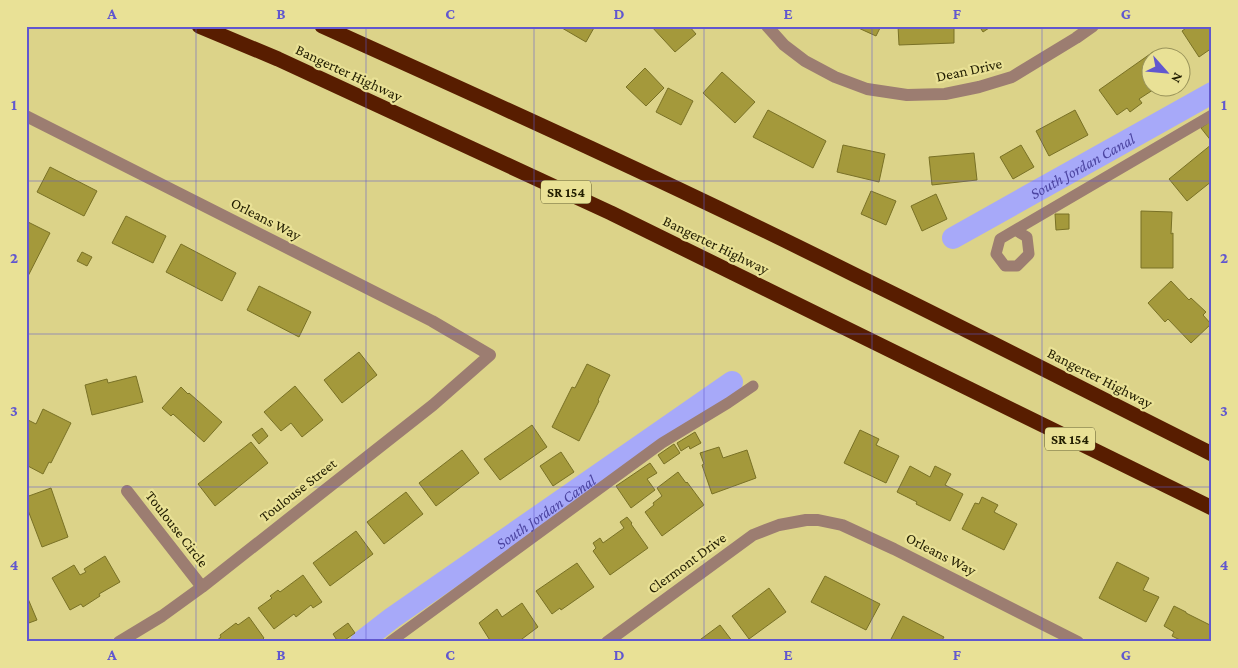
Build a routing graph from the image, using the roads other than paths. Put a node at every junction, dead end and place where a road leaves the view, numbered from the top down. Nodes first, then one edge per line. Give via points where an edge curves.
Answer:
1 (199, 26) edge
2 (322, 26) edge
3 (767, 26) edge
4 (1093, 26) edge
5 (1212, 115) edge
6 (26, 116) edge
7 (1015, 230) dead end
8 (490, 355) joint
9 (753, 386) dead end
10 (1212, 454) edge
11 (127, 491) dead end
12 (1212, 508) edge
13 (792, 522) joint
14 (202, 586) junction
15 (1071, 640) edge
16 (119, 642) edge
17 (390, 642) edge
18 (607, 642) edge

1 - 12 highway, Bangerter Highway / SR 154 via 287,63 611,213
2 - 10 highway, Bangerter Highway via 681,191
3 - 4 street, Dean Drive via 784,45 835,78 867,89 907,95 945,94 1012,77
5 - 7 lane
6 - 8 street, Orleans Way via 432,321
8 - 14 street, Toulouse Street via 433,406
9 - 17 lane via 662,443
11 - 14 street, Toulouse Circle
13 - 15 street, Orleans Way via 818,520 848,527
13 - 18 street, Clermont Drive via 753,535
14 - 16 street, Toulouse Street

